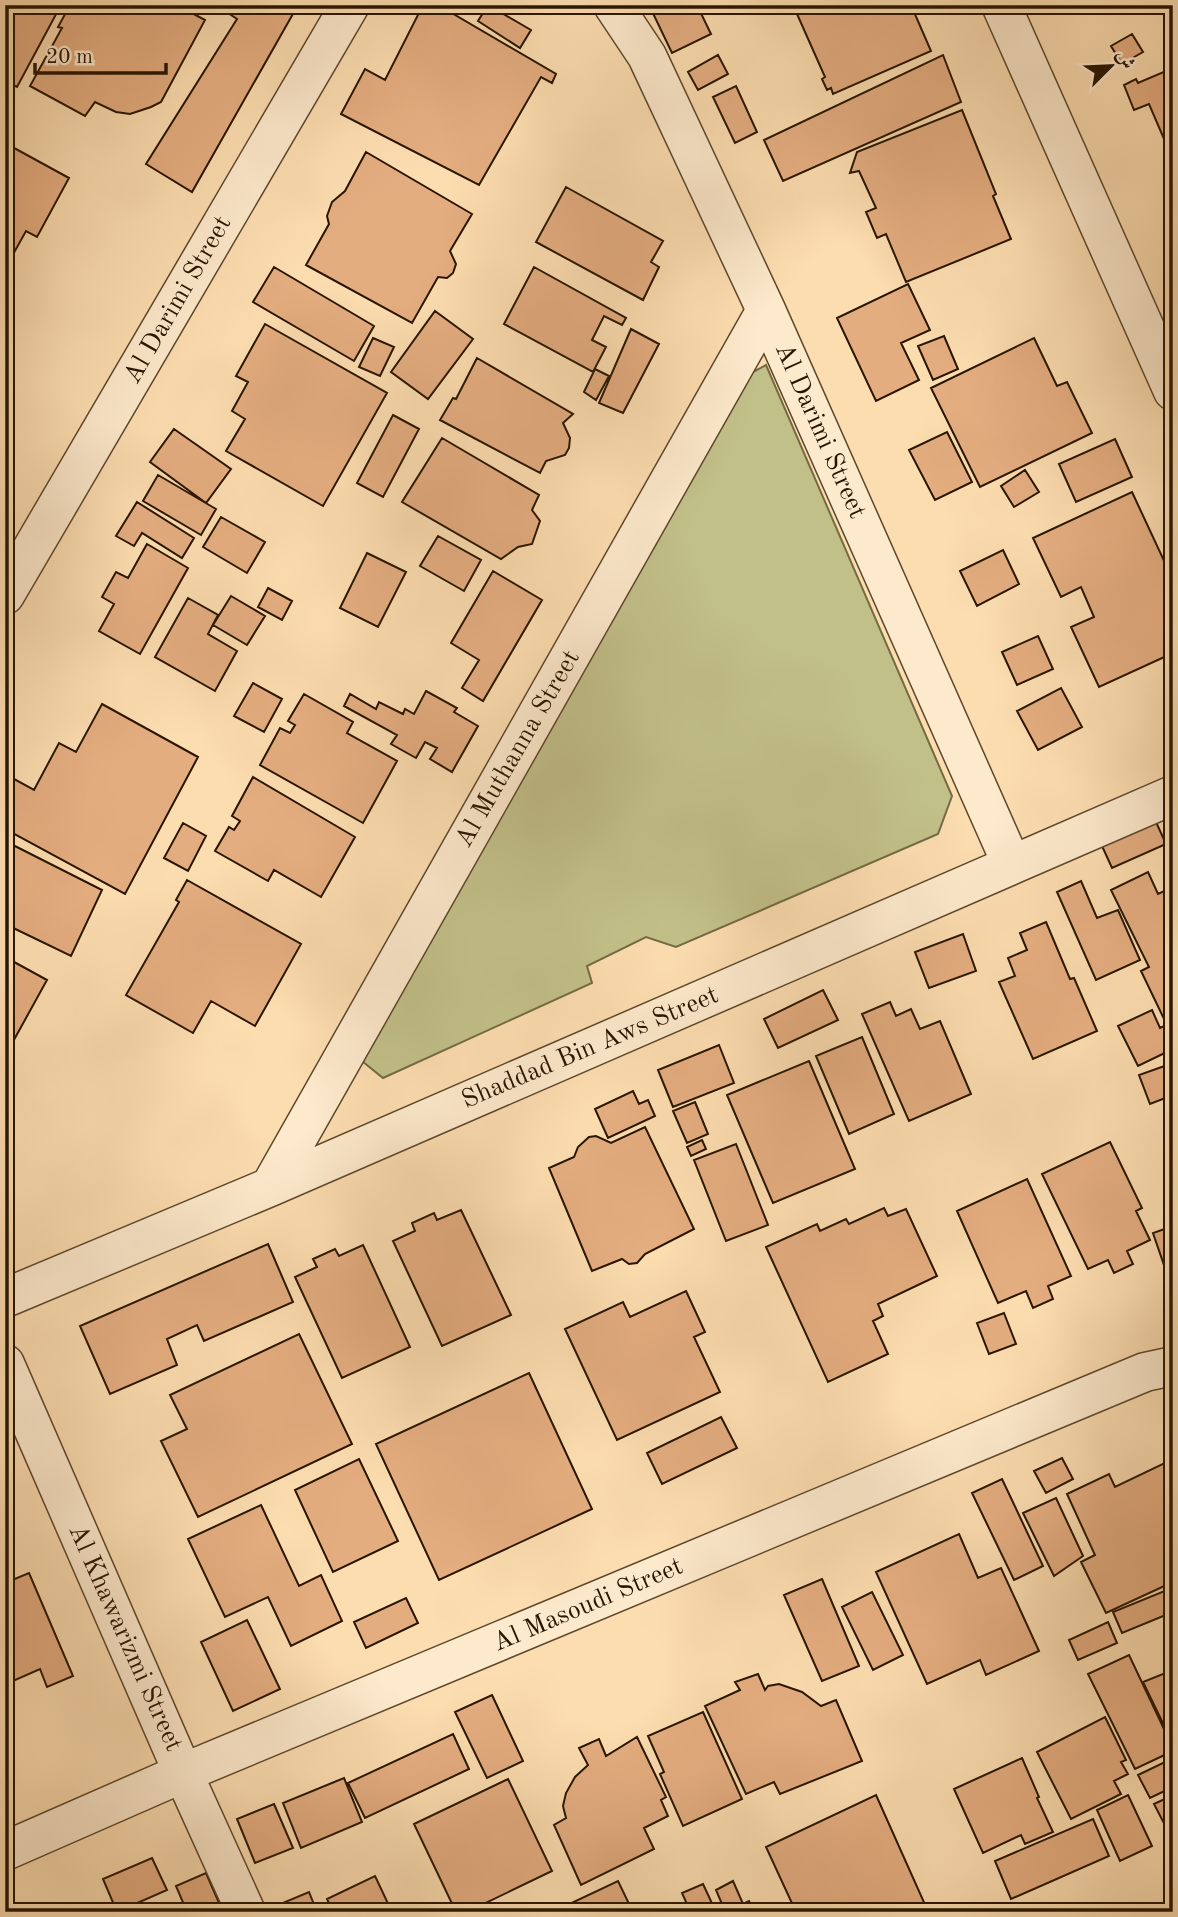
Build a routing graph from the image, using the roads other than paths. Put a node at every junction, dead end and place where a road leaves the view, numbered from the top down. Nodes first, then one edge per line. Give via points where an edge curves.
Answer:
1 (350, 5) edge
2 (613, 5) edge
3 (1001, 5) edge
4 (766, 310) junction
5 (1173, 391) edge
6 (5, 595) edge
7 (1173, 795) edge
8 (1012, 865) junction
9 (270, 1187) junction
10 (5, 1298) edge
11 (5, 1364) edge
12 (1173, 1366) edge
13 (183, 1773) junction
14 (5, 1851) edge
15 (246, 1912) edge

1 - 6 street, Al Darimi Street
2 - 4 street, Al Darimi Street via 647,56
3 - 5 street
4 - 8 street, Al Darimi Street
4 - 9 street, Al Muthanna Street
7 - 8 street, Shaddad Bin Aws Street
8 - 9 street, Shaddad Bin Aws Street
9 - 10 street, Shaddad Bin Aws Street
11 - 13 street, Al Khawarizmi Street
12 - 13 street, Al Masoudi Street via 1132,1378
13 - 14 street, Al Masoudi Street
13 - 15 street, Al Khawarizmi Street

